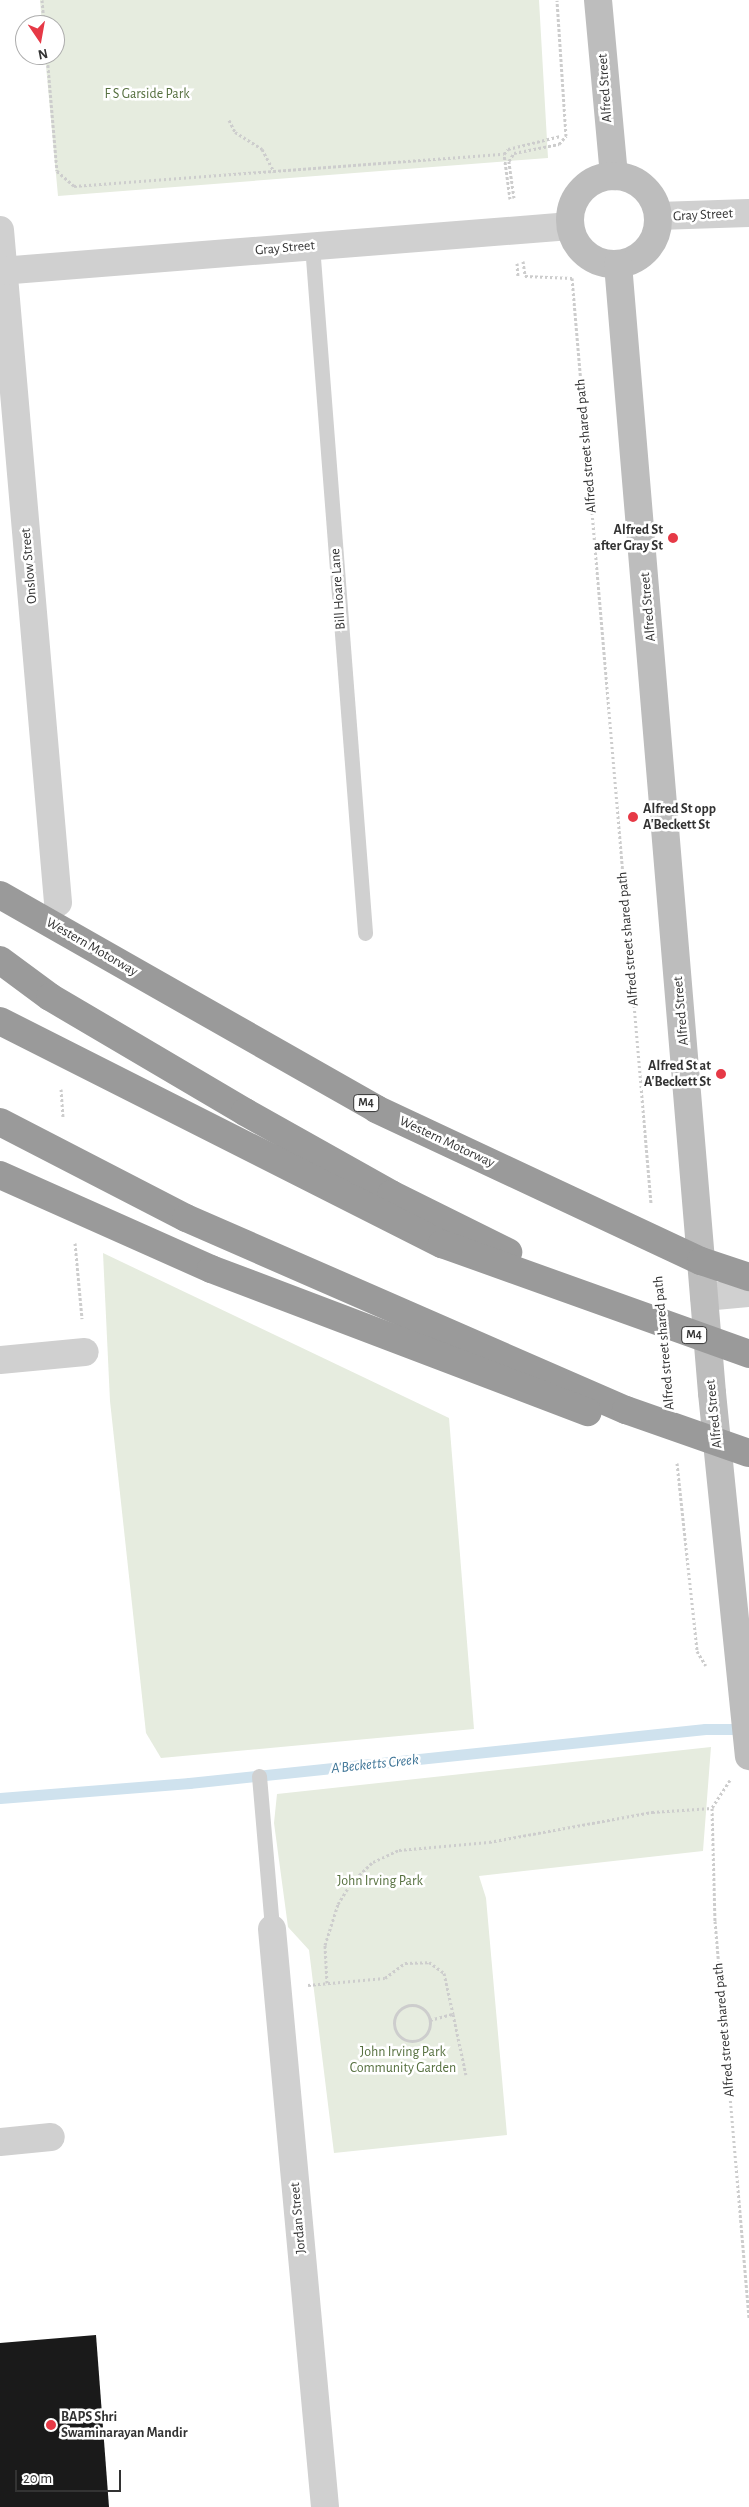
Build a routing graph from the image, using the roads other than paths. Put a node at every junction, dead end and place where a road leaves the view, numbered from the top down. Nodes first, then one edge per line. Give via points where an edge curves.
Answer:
1 (598, 0) edge
2 (614, 176) junction
3 (749, 212) edge
4 (658, 216) junction
5 (570, 226) junction
6 (0, 230) edge
7 (312, 245) junction
8 (618, 264) junction
9 (2, 271) edge
10 (0, 895) edge
11 (58, 903) dead end
12 (365, 934) dead end
13 (0, 960) edge
14 (0, 1021) edge
15 (0, 1122) edge
16 (0, 1175) edge
17 (749, 1277) edge
18 (749, 1293) edge
19 (704, 1297) junction
20 (640, 1316) junction
21 (85, 1352) dead end
22 (749, 1354) edge
23 (0, 1360) edge
24 (749, 1453) edge
25 (749, 1470) edge
26 (739, 1764) edge
27 (259, 1776) dead end
28 (272, 1929) joint
29 (51, 2137) dead end
30 (0, 2142) edge
31 (325, 2507) edge

1 - 2 street, Alfred Street
2 - 4 street via 638,184 654,204
2 - 5 street via 584,188 572,205
3 - 4 street, Gray Street
4 - 8 street via 648,248
5 - 7 street, Gray Street
5 - 8 street via 581,250 604,264
6 - 9 street, Onslow Street
7 - 9 street, Gray Street
7 - 12 lane, Bill Hoare Lane
8 - 19 street, Alfred Street
9 - 11 street, Onslow Street
10 - 17 highway, Western Motorway / M4 via 376,1109 701,1261
13 - 20 highway via 58,1002 391,1194
14 - 20 highway, M4 via 442,1244
15 - 24 highway via 186,1218 626,1410
16 - 25 highway via 211,1269
18 - 19 street
19 - 26 street, Alfred Street via 740,1658
20 - 22 highway, M4
21 - 23 street
27 - 28 lane
28 - 31 street, Jordan Street
29 - 30 street

